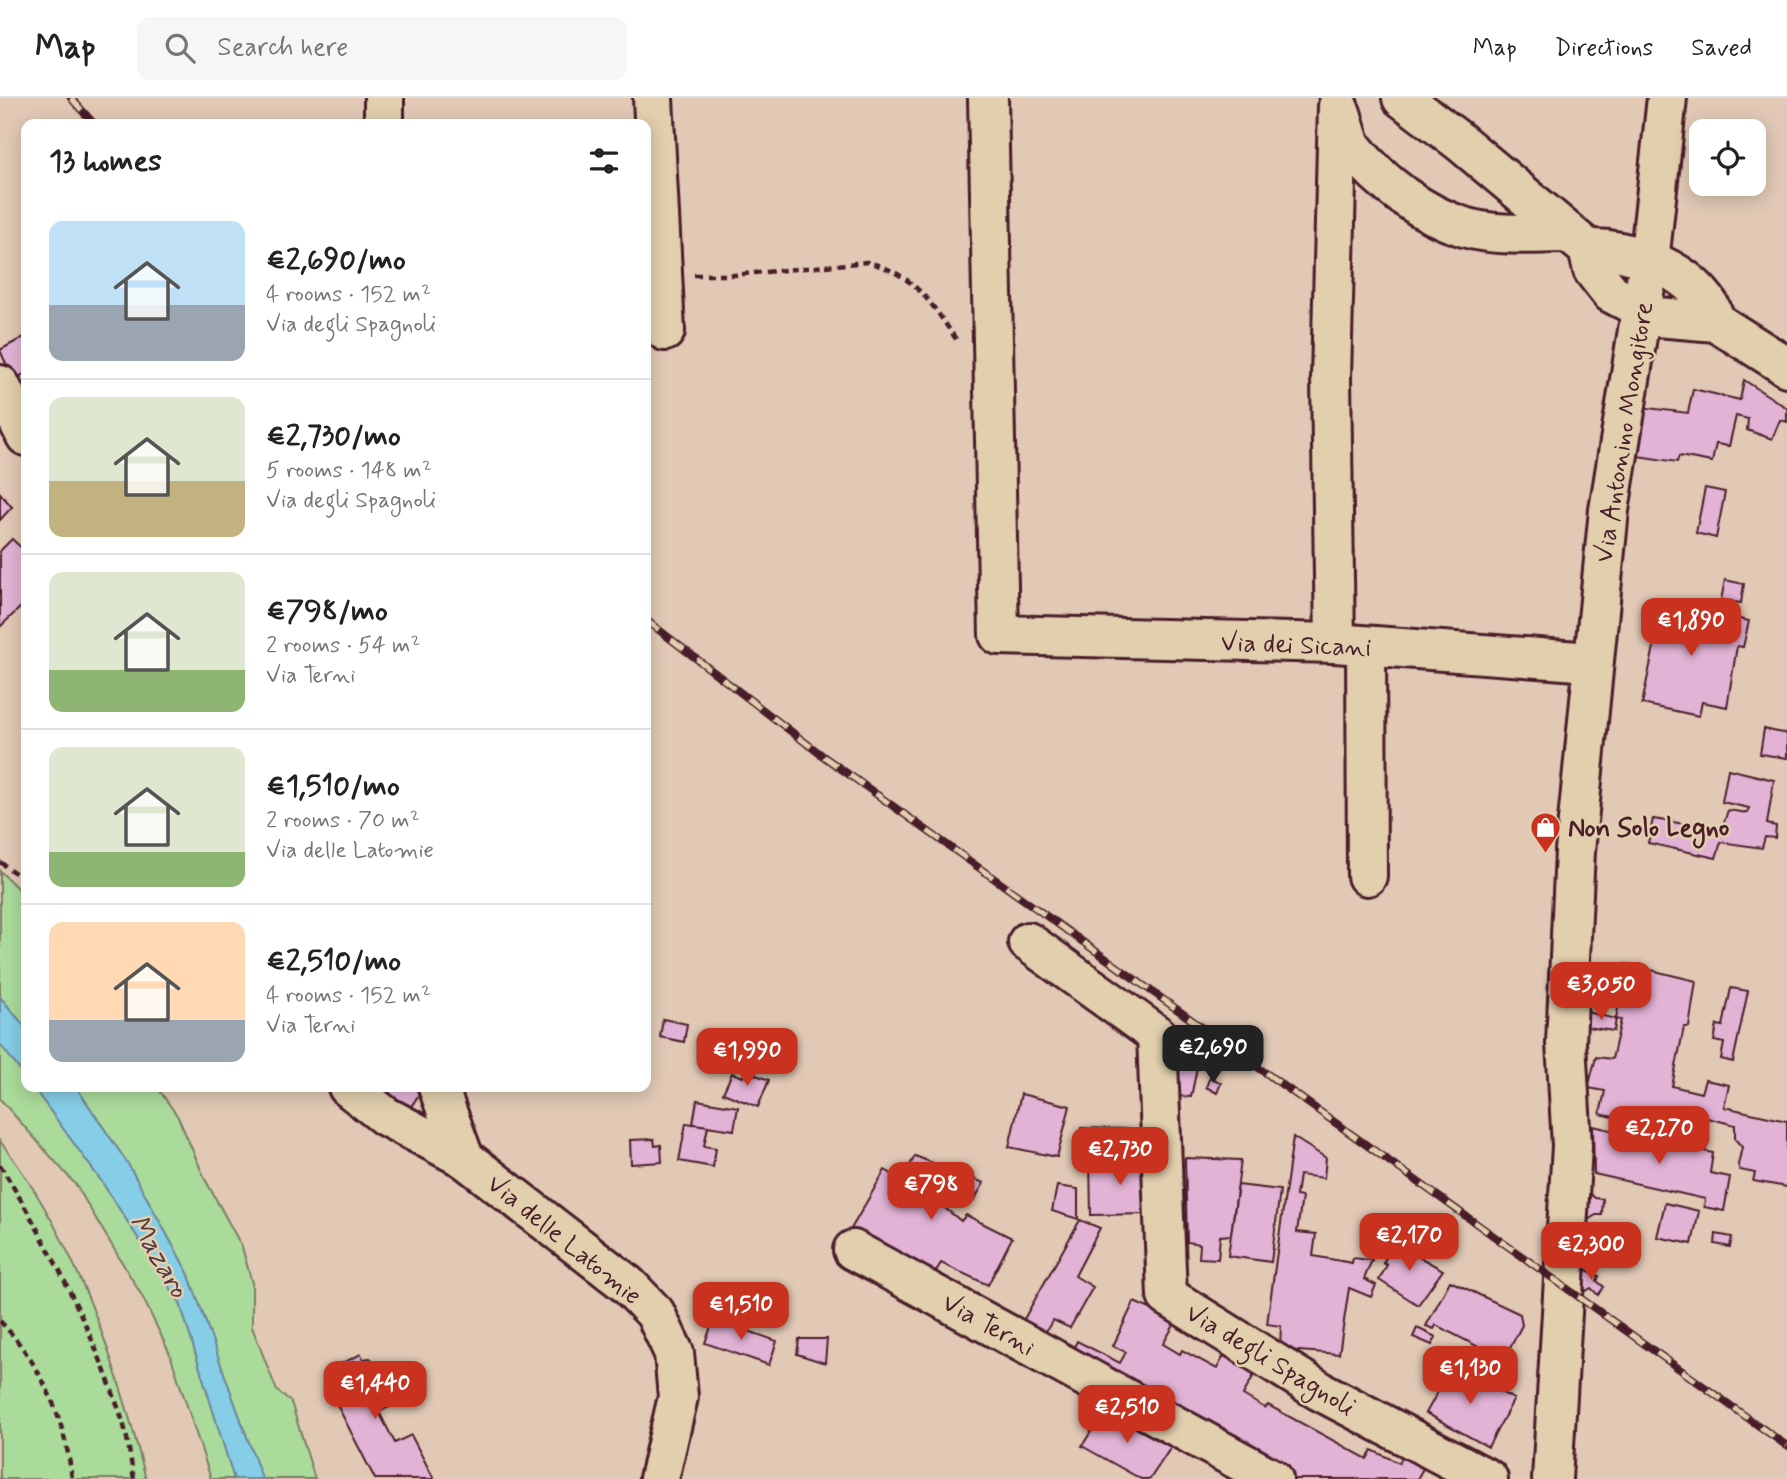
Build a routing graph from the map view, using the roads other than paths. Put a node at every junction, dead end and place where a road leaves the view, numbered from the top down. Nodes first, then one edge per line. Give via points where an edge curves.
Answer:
1 (384, 98) edge
2 (653, 98) edge
3 (988, 98) edge
4 (1402, 98) edge
5 (1667, 98) edge
6 (1339, 102) edge
7 (384, 119) edge
8 (1578, 241) junction
9 (1649, 262) junction
10 (1641, 310) junction
11 (1716, 322) junction
12 (665, 331) dead end
13 (1787, 367) edge
14 (0, 385) edge
15 (21, 426) edge
16 (1351, 645) junction
17 (1592, 662) junction
18 (1367, 876) dead end
19 (1028, 942) dead end
20 (355, 1092) edge
21 (440, 1092) edge
22 (464, 1158) junction
23 (853, 1250) dead end
24 (659, 1479) edge
25 (1273, 1479) edge
26 (1488, 1479) edge
27 (1552, 1479) edge

1 - 7 street
2 - 12 street
3 - 16 street, Via dei Sicani via 999,635
4 - 8 street
5 - 9 street, Via Antonino Mongitore
6 - 8 street via 1352,147 1390,185 1431,213 1465,228
6 - 16 street via 1331,378
8 - 9 street
8 - 10 street via 1611,293
9 - 10 street, Via Antonino Mongitore
9 - 11 street via 1679,275 1705,299
10 - 11 street via 1657,317
10 - 17 street, Via Antonino Mongitore via 1609,510
11 - 13 street
14 - 15 street
16 - 17 street, Via dei Sicani
16 - 18 street
17 - 27 street, Via Antonino Mongitore via 1575,850 1566,1043 1572,1146
19 - 26 street, Via degli Spagnoli via 1157,1035 1167,1296 1320,1391
20 - 22 street via 386,1116
21 - 22 street, Via delle Latomie
22 - 24 street, Via delle Latomie via 628,1285 655,1312 674,1353 678,1397
23 - 25 street, Via Terni

